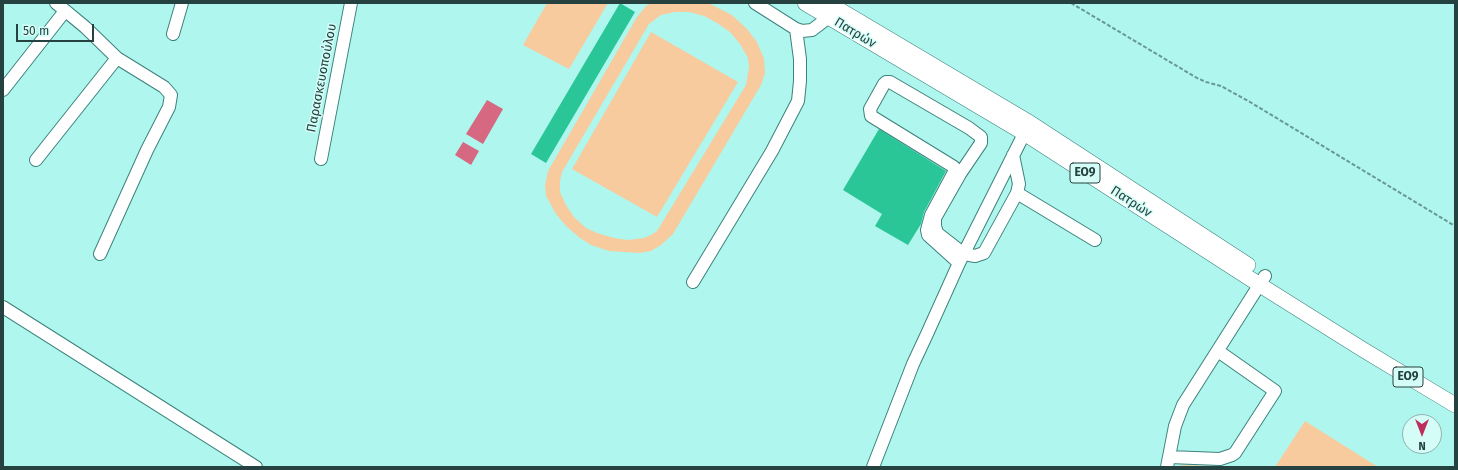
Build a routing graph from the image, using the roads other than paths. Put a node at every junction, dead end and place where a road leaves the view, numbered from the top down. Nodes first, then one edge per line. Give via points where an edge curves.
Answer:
1 (182, 3) edge
2 (351, 3) edge
3 (755, 3) edge
4 (805, 3) edge
5 (61, 7) edge
6 (828, 10) edge
7 (796, 29) junction
8 (173, 34) dead end
9 (117, 58) junction
10 (3, 90) edge
11 (1027, 128) junction
12 (1013, 155) junction
13 (321, 159) dead end
14 (36, 160) dead end
15 (1017, 193) junction
16 (1095, 240) dead end
17 (100, 254) dead end
18 (962, 258) junction
19 (1263, 281) junction
20 (693, 282) dead end
21 (3, 307) edge
22 (1218, 351) junction
23 (1380, 355) junction
24 (1455, 394) edge
25 (1455, 406) edge
26 (1168, 462) edge
27 (256, 467) edge
28 (873, 467) edge

1 - 8 street
2 - 13 street, Παρασκευοπούλου
3 - 7 street
4 - 6 main road, Πατρών / ΕΟ9
5 - 9 street via 86,27
5 - 10 street
6 - 7 street via 812,30
6 - 11 main road, Πατρών / ΕΟ9
7 - 20 street via 800,59 798,101 772,151
9 - 14 street
9 - 17 street via 164,87 171,95 171,101
11 - 12 street
11 - 19 main road, Πατρών / ΕΟ9
12 - 15 street via 1019,184
12 - 18 street
15 - 16 street
15 - 18 street via 984,253
18 - 18 street via 937,233 935,218 981,143 981,137 890,82 886,82 870,109 871,116 955,168 931,215 927,230 928,235
18 - 28 street via 913,364
19 - 22 street
19 - 23 main road, Πατρών / ΕΟ9
21 - 27 street
22 - 26 street via 1183,405 1174,426
22 - 26 street via 1275,391 1232,455 1220,459
23 - 24 main road, Πατρών / ΕΟ9
23 - 25 main road, Πατρών / ΕΟ9

